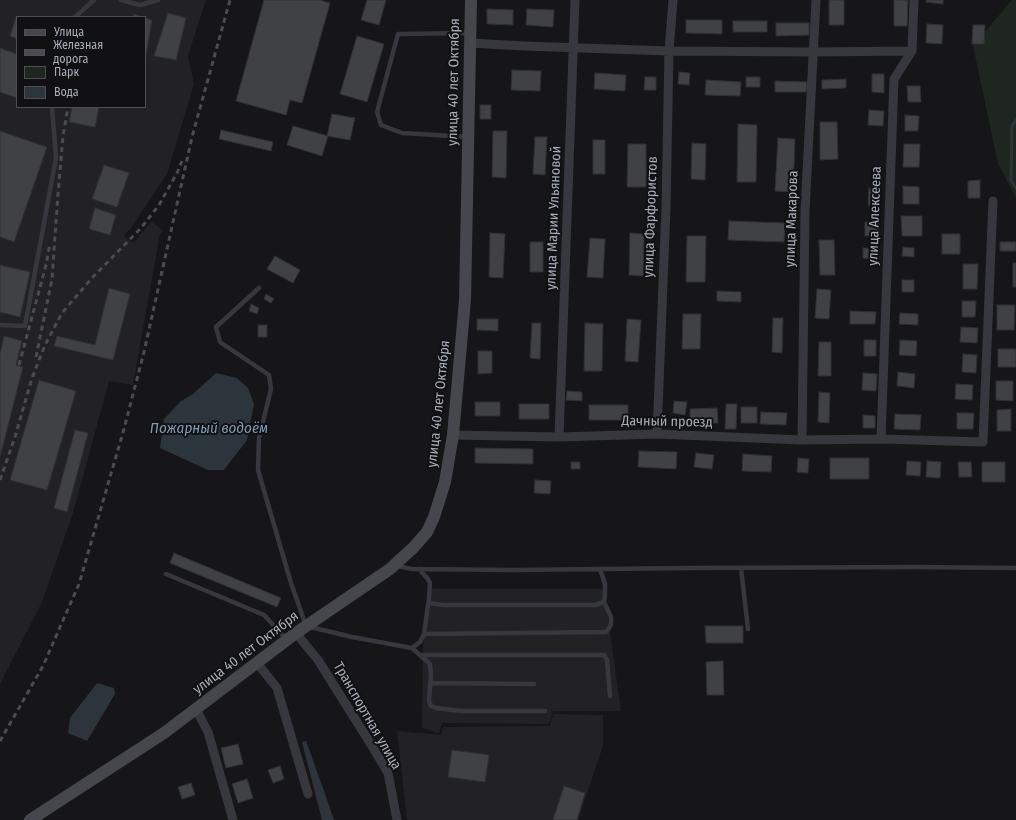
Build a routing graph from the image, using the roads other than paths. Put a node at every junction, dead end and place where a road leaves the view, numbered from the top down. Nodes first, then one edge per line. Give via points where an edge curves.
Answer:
1 (94, 0) edge
2 (121, 0) edge
3 (158, 0) edge
4 (470, 0) edge
5 (575, 0) edge
6 (673, 0) edge
7 (816, 0) edge
8 (914, 0) edge
9 (76, 16) edge
10 (470, 38) junction
11 (574, 48) junction
12 (669, 51) junction
13 (912, 51) junction
14 (813, 52) junction
15 (52, 108) edge
16 (468, 137) junction
17 (993, 201) dead end
18 (259, 288) dead end
19 (0, 325) edge
20 (657, 434) junction
21 (453, 435) junction
22 (559, 437) junction
23 (881, 439) junction
24 (802, 440) junction
25 (394, 565) junction
26 (741, 568) junction
27 (1016, 568) edge
28 (419, 569) junction
29 (600, 569) junction
30 (166, 574) dead end
31 (604, 602) junction
32 (429, 603) junction
33 (306, 626) junction
34 (748, 629) dead end
35 (424, 634) junction
36 (292, 637) junction
37 (412, 648) junction
38 (420, 655) junction
39 (257, 663) junction
40 (430, 683) junction
41 (534, 684) dead end
42 (610, 696) dead end
43 (196, 709) junction
44 (545, 711) dead end
45 (308, 794) dead end
46 (30, 820) edge
47 (233, 820) edge
48 (397, 820) edge

1 - 9 lane
2 - 3 lane via 140,5
4 - 10 street, улица 40 лет Октября
5 - 11 street, улица Марии Ульяновой
6 - 12 street, улица Фарфористов
7 - 14 street, улица Макарова
8 - 13 street
10 - 11 street
10 - 16 street, улица 40 лет Октября
10 - 16 lane via 398,34 377,112 381,125 402,133
11 - 12 street
11 - 22 street, улица Марии Ульяновой
12 - 14 street
12 - 20 street, улица Фарфористов
13 - 14 street
13 - 23 street, улица Алексеева via 894,79
14 - 24 street, улица Макарова via 805,211
15 - 19 lane via 56,158 25,326
16 - 21 street, улица 40 лет Октября via 465,300
17 - 23 street, Дачный проезд via 983,442
18 - 33 lane via 216,327 220,342 269,375 271,389 259,438 258,470
20 - 22 street, Дачный проезд
20 - 24 street, Дачный проезд
21 - 22 street, Дачный проезд
21 - 25 street, улица 40 лет Октября via 445,482 428,532
23 - 24 street, Дачный проезд
25 - 28 lane
25 - 33 street, улица 40 лет Октября
26 - 27 lane
26 - 29 lane
26 - 34 lane
28 - 29 lane
28 - 32 lane via 430,583
29 - 31 lane via 605,584
30 - 36 lane via 264,615
31 - 32 lane via 595,605
31 - 35 lane via 611,617 611,625 606,632
32 - 35 lane
33 - 36 street, улица 40 лет Октября
33 - 37 lane
35 - 37 lane via 420,642
36 - 39 street, улица 40 лет Октября
36 - 48 street, Транспортная улица via 318,660 388,773
37 - 38 lane
38 - 40 lane via 430,664
38 - 42 lane via 604,655 607,660
39 - 43 street, улица 40 лет Октября
39 - 45 street via 276,688
40 - 41 lane
40 - 44 lane via 429,700 431,706 436,708 461,711
43 - 46 street, улица 40 лет Октября via 164,733
43 - 47 street via 208,732

